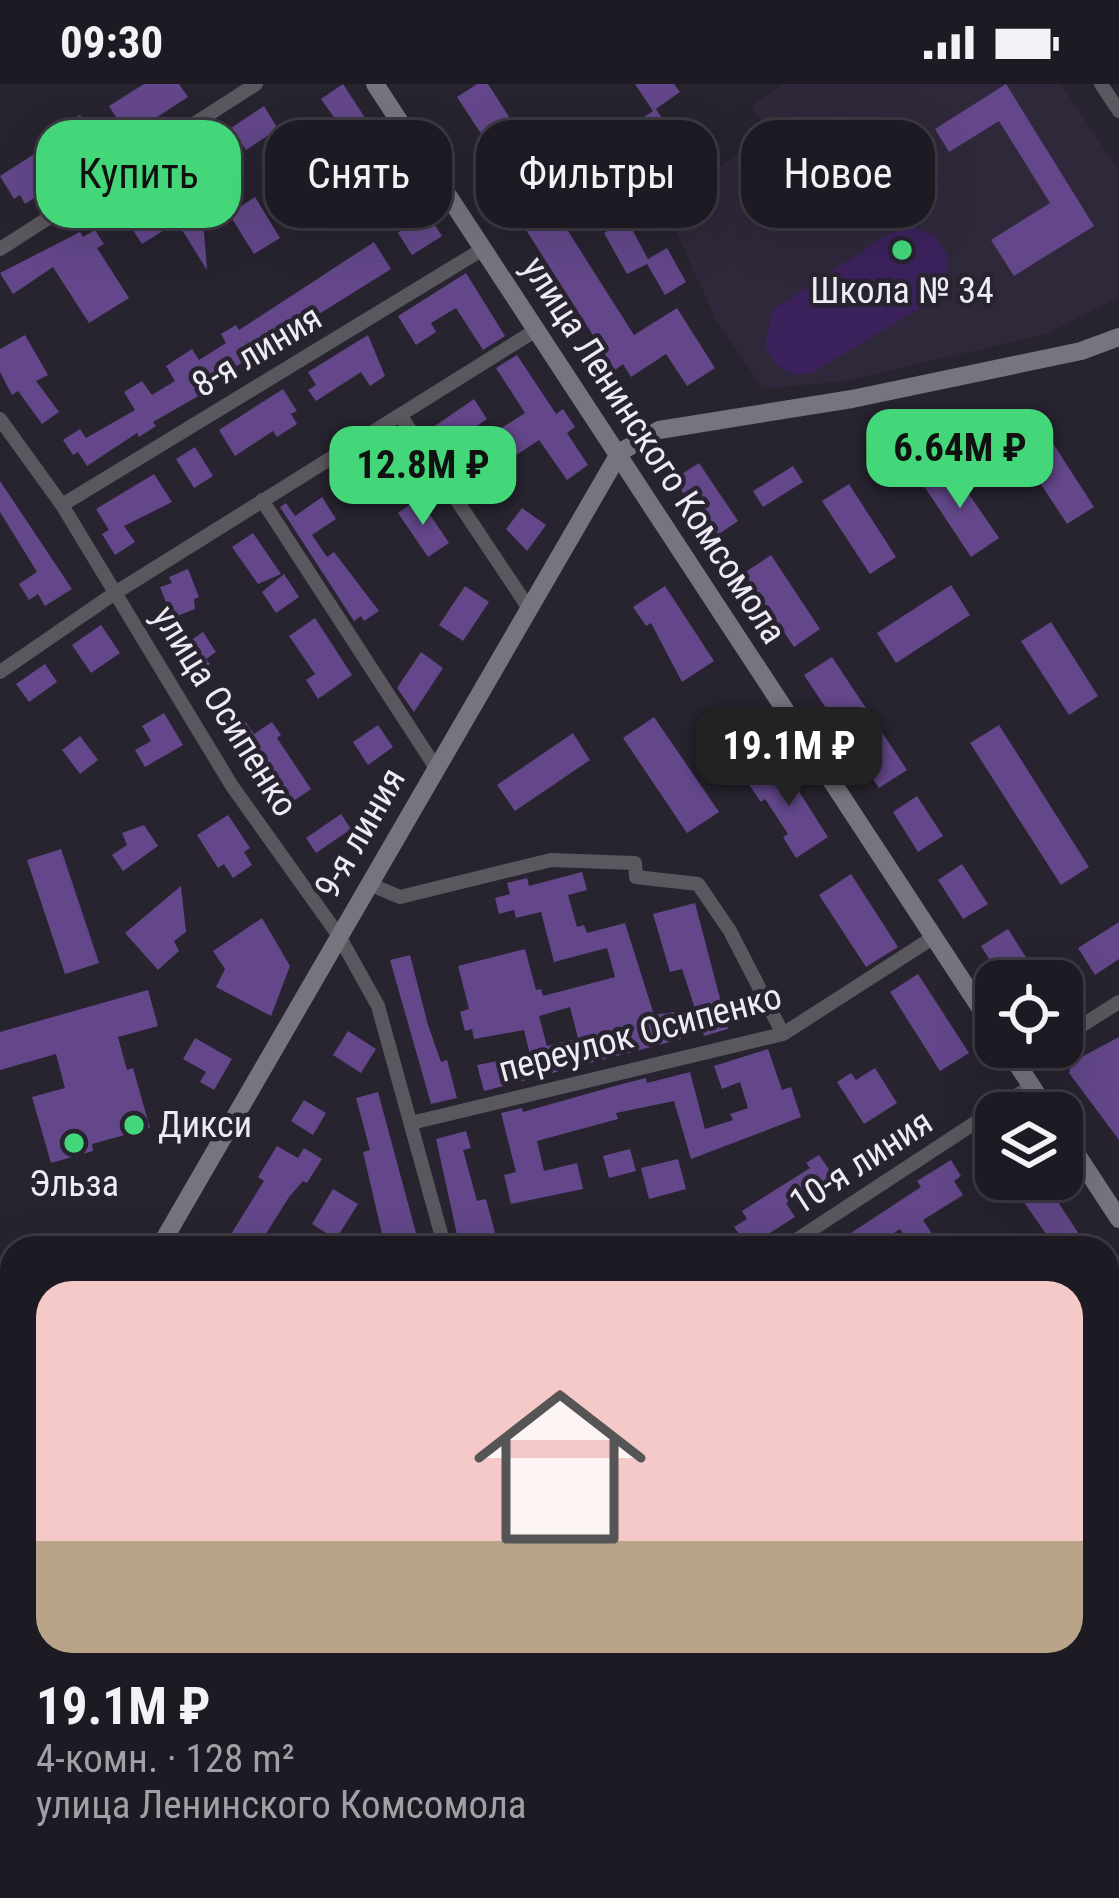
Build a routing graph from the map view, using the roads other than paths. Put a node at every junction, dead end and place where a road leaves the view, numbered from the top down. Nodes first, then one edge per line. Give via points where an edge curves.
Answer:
1 (256, 84) edge
2 (374, 84) edge
3 (1101, 84) edge
4 (1119, 111) edge
5 (0, 249) edge
6 (483, 249) junction
7 (536, 330) junction
8 (1119, 337) edge
9 (400, 415) junction
10 (0, 419) edge
11 (620, 452) junction
12 (262, 500) junction
13 (62, 505) junction
14 (115, 592) junction
15 (530, 610) junction
16 (0, 672) edge
17 (436, 768) junction
18 (369, 884) junction
19 (339, 936) junction
20 (934, 938) junction
21 (975, 1000) edge
22 (1119, 1002) edge
23 (1083, 1025) edge
24 (783, 1034) junction
25 (1019, 1068) edge
26 (1031, 1085) junction
27 (1036, 1092) edge
28 (411, 1123) junction
29 (1083, 1164) edge
30 (1119, 1219) edge
31 (166, 1236) edge
32 (443, 1236) edge
33 (802, 1236) edge

1 - 5 street
2 - 6 street, улица Ленинского Комсомола
3 - 4 street
6 - 7 street, улица Ленинского Комсомола
6 - 13 street, 8-я линия
7 - 9 street
7 - 11 street, улица Ленинского Комсомола
8 - 11 street via 852,399 659,430
9 - 12 street
9 - 15 street
10 - 13 street, улица Осипенко
11 - 15 street, 9-я линия
11 - 20 street, улица Ленинского Комсомола
12 - 14 street
12 - 17 street
13 - 14 street, улица Осипенко
14 - 16 street
14 - 19 street, улица Осипенко via 232,786
15 - 17 street, 9-я линия
17 - 18 street, 9-я линия
18 - 19 street, 9-я линия
18 - 24 street via 400,898 551,860 634,862 636,877 698,884
19 - 28 street, улица Осипенко via 378,1006
19 - 31 street, 9-я линия
20 - 21 street, улица Ленинского Комсомола
20 - 24 street, переулок Осипенко
22 - 23 street
24 - 28 street, переулок Осипенко
25 - 26 street
26 - 27 street
26 - 33 street, 10-я линия
28 - 32 street, улица Осипенко
29 - 30 street

